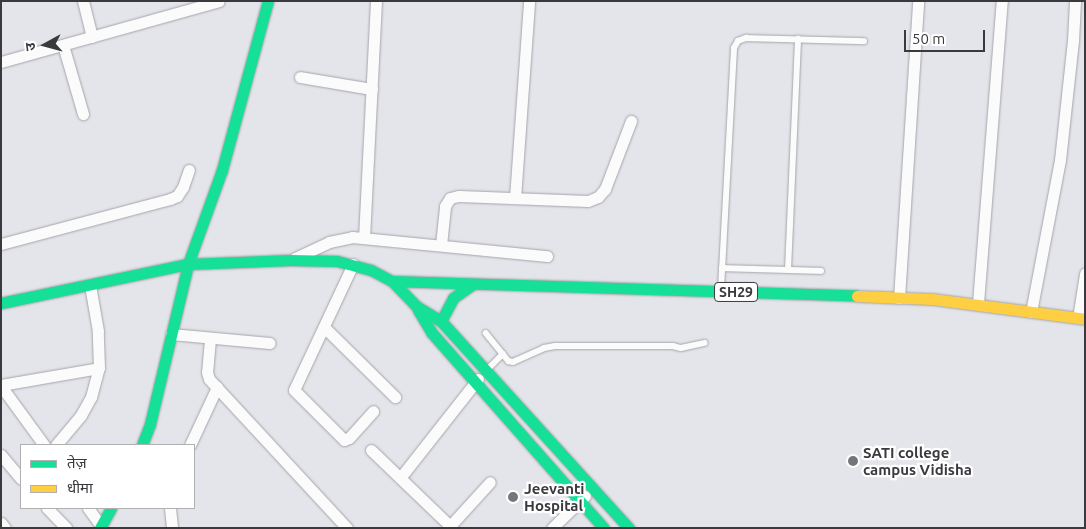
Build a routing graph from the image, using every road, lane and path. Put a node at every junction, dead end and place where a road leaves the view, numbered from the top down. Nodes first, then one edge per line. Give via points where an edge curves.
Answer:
1 (83, 1) edge
2 (219, 1) edge
3 (268, 1) edge
4 (376, 1) edge
5 (529, 1) edge
6 (918, 1) edge
7 (1002, 1) edge
8 (1075, 1) edge
9 (92, 36) junction
10 (798, 39) junction
11 (864, 41) dead end
12 (63, 45) junction
13 (1, 62) edge
14 (300, 77) dead end
15 (372, 90) junction
16 (83, 114) dead end
17 (631, 121) dead end
18 (189, 170) dead end
19 (515, 198) junction
20 (364, 238) junction
21 (1, 244) edge
22 (441, 245) junction
23 (547, 256) dead end
24 (292, 260) junction
25 (188, 264) junction
26 (353, 264) junction
27 (722, 268) junction
28 (788, 270) junction
29 (821, 271) dead end
30 (1085, 273) edge
31 (392, 281) junction
32 (473, 284) junction
33 (90, 285) junction
34 (721, 291) junction
35 (899, 298) junction
36 (2, 301) edge
37 (978, 303) junction
38 (416, 306) junction
39 (1031, 312) junction
40 (1081, 316) edge
41 (441, 322) junction
42 (324, 327) junction
43 (486, 333) dead end
44 (171, 334) junction
45 (210, 339) junction
46 (270, 342) dead end
47 (704, 342) dead end
48 (503, 354) junction
49 (99, 368) junction
50 (486, 371) junction
51 (474, 382) junction
52 (1, 385) edge
53 (217, 387) junction
54 (395, 397) dead end
55 (373, 411) dead end
56 (43, 444) edge
57 (57, 444) edge
58 (142, 444) edge
59 (190, 444) edge
60 (371, 450) dead end
61 (1, 455) edge
62 (20, 478) edge
63 (400, 478) junction
64 (490, 482) dead end
65 (593, 487) junction
66 (579, 501) junction
67 (48, 509) edge
68 (89, 509) edge
69 (110, 509) edge
70 (170, 509) edge
71 (1, 523) edge
72 (100, 527) edge
73 (451, 527) edge
74 (5, 528) edge
75 (66, 528) edge
76 (172, 528) edge
77 (347, 528) edge
78 (552, 528) edge
79 (604, 528) edge
80 (629, 528) edge

1 - 9 street
2 - 9 street
3 - 25 main road via 222,170
4 - 15 street
5 - 19 street
6 - 35 street
7 - 37 street
8 - 39 street via 1060,160
9 - 12 street
10 - 11 lane
10 - 27 lane via 746,38 738,41 734,48
10 - 28 lane
12 - 13 street
12 - 16 street
14 - 15 street
15 - 20 street
17 - 19 street via 605,189 598,197 588,201
18 - 21 street via 184,187 170,199
19 - 22 street via 450,198 445,206
20 - 22 street
20 - 24 street via 329,242
22 - 23 street
24 - 25 main road
24 - 26 main road
25 - 33 main road
25 - 44 main road
26 - 31 main road
26 - 42 street
27 - 28 lane
27 - 34 lane
28 - 29 lane
30 - 40 street
31 - 32 main road, SH29
31 - 38 main road
32 - 34 main road, SH29
32 - 41 main road via 453,298
33 - 36 main road
33 - 49 street via 98,332
34 - 35 main road, SH29
35 - 37 main road, SH29
37 - 39 main road, SH29
38 - 41 main road
38 - 51 main road via 432,332
39 - 40 main road, SH29
41 - 50 main road
42 - 54 street
42 - 55 street via 295,385 296,393 344,440
43 - 48 lane
44 - 45 street
44 - 58 main road
45 - 46 street
45 - 53 street via 207,372
47 - 48 lane via 681,348 555,346 513,362
48 - 50 lane
49 - 52 street
49 - 57 street via 91,397
50 - 51 street
50 - 65 main road
51 - 63 street
51 - 66 main road
52 - 56 street
53 - 59 street
53 - 77 street
60 - 63 street
61 - 62 street
63 - 73 street
64 - 73 street
65 - 66 street
65 - 80 main road
66 - 78 street
66 - 79 main road
67 - 75 street
68 - 72 street
69 - 72 main road
70 - 76 street
71 - 74 street

